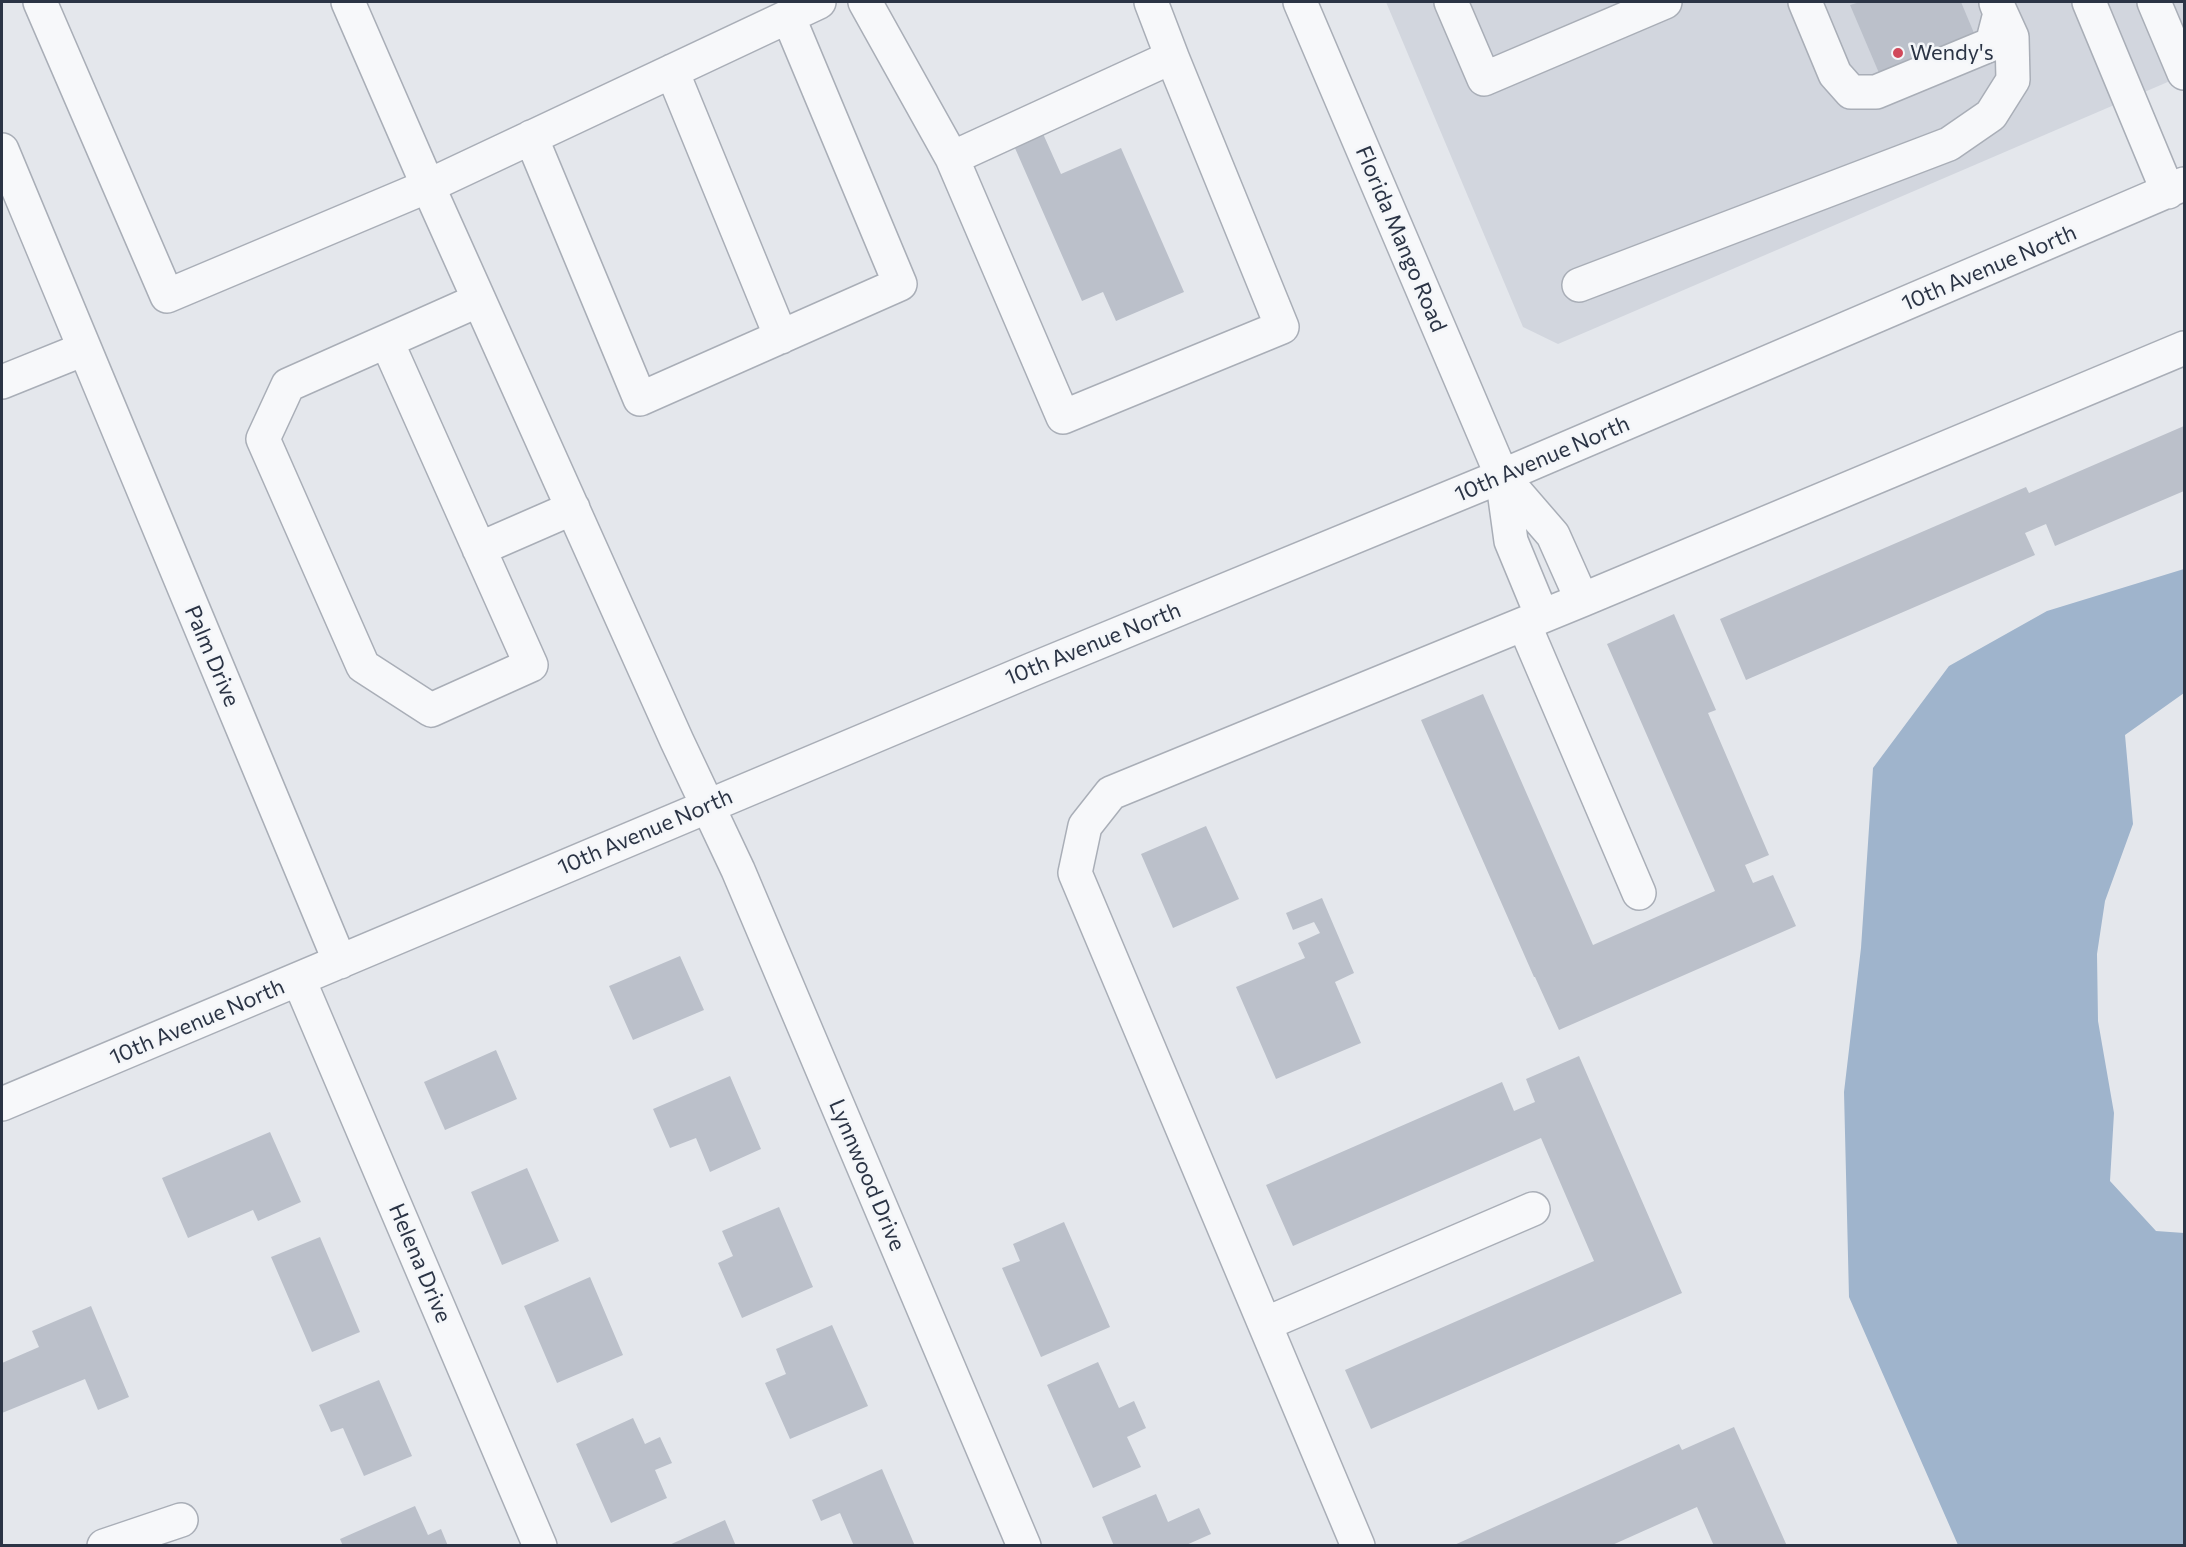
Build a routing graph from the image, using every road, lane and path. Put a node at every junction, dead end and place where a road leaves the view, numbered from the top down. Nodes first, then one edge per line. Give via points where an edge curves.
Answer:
1 (40, 2) edge
2 (348, 2) edge
3 (819, 2) edge
4 (865, 2) edge
5 (1151, 2) edge
6 (1300, 2) edge
7 (1451, 2) edge
8 (1665, 2) edge
9 (1805, 2) edge
10 (1996, 2) edge
11 (2090, 2) edge
12 (2154, 2) edge
13 (788, 16) junction
14 (1172, 57) junction
15 (672, 71) junction
16 (2184, 73) edge
17 (531, 137) junction
18 (2, 150) edge
19 (952, 158) junction
20 (428, 186) junction
21 (2176, 188) edge
22 (1579, 285) dead end
23 (479, 300) junction
24 (781, 337) junction
25 (387, 342) junction
26 (2184, 348) edge
27 (84, 349) junction
28 (2, 382) edge
29 (1502, 476) junction
30 (573, 508) junction
31 (479, 549) junction
32 (1582, 600) junction
33 (1533, 620) junction
34 (707, 806) junction
35 (1639, 893) dead end
36 (340, 962) junction
37 (299, 980) junction
38 (2, 1104) edge
39 (1533, 1209) dead end
40 (1265, 1324) junction
41 (181, 1520) dead end
42 (104, 1545) edge
43 (540, 1545) edge
44 (1024, 1545) edge
45 (1358, 1545) edge

1 - 20 street via 166,296
2 - 20 street, Lynnwood Drive
3 - 13 street
4 - 19 street
5 - 14 street
6 - 29 street, Florida Mango Road
7 - 8 street via 1484,79
9 - 10 street via 1835,74 1851,92 1876,92 1992,44 2000,13
10 - 22 street via 2012,37 2013,80 1991,115 1949,144
11 - 21 street
12 - 16 street
13 - 15 street
13 - 24 street via 900,284
14 - 19 street
14 - 19 street via 1282,327 1063,417
15 - 17 street
15 - 24 street
17 - 20 street
17 - 24 street via 640,399
18 - 27 street, Palm Drive
20 - 23 street, Lynnwood Drive
21 - 29 street, 10th Avenue North
23 - 25 street
23 - 30 street, Lynnwood Drive
25 - 31 street
25 - 31 street via 288,385 263,439 363,666 431,710 531,665
26 - 32 street
27 - 28 street
27 - 36 street, Palm Drive
29 - 32 street via 1553,535
29 - 33 street via 1510,541
29 - 34 street, 10th Avenue North
30 - 31 street
30 - 34 street, Lynnwood Drive
32 - 33 street
33 - 35 street
33 - 40 street via 1111,793 1085,826 1075,873
34 - 36 street, 10th Avenue North
34 - 44 street, Lynnwood Drive via 738,870
36 - 37 street, 10th Avenue North
37 - 38 street, 10th Avenue North
37 - 43 street, Helena Drive
39 - 40 street
40 - 45 street
41 - 42 street

